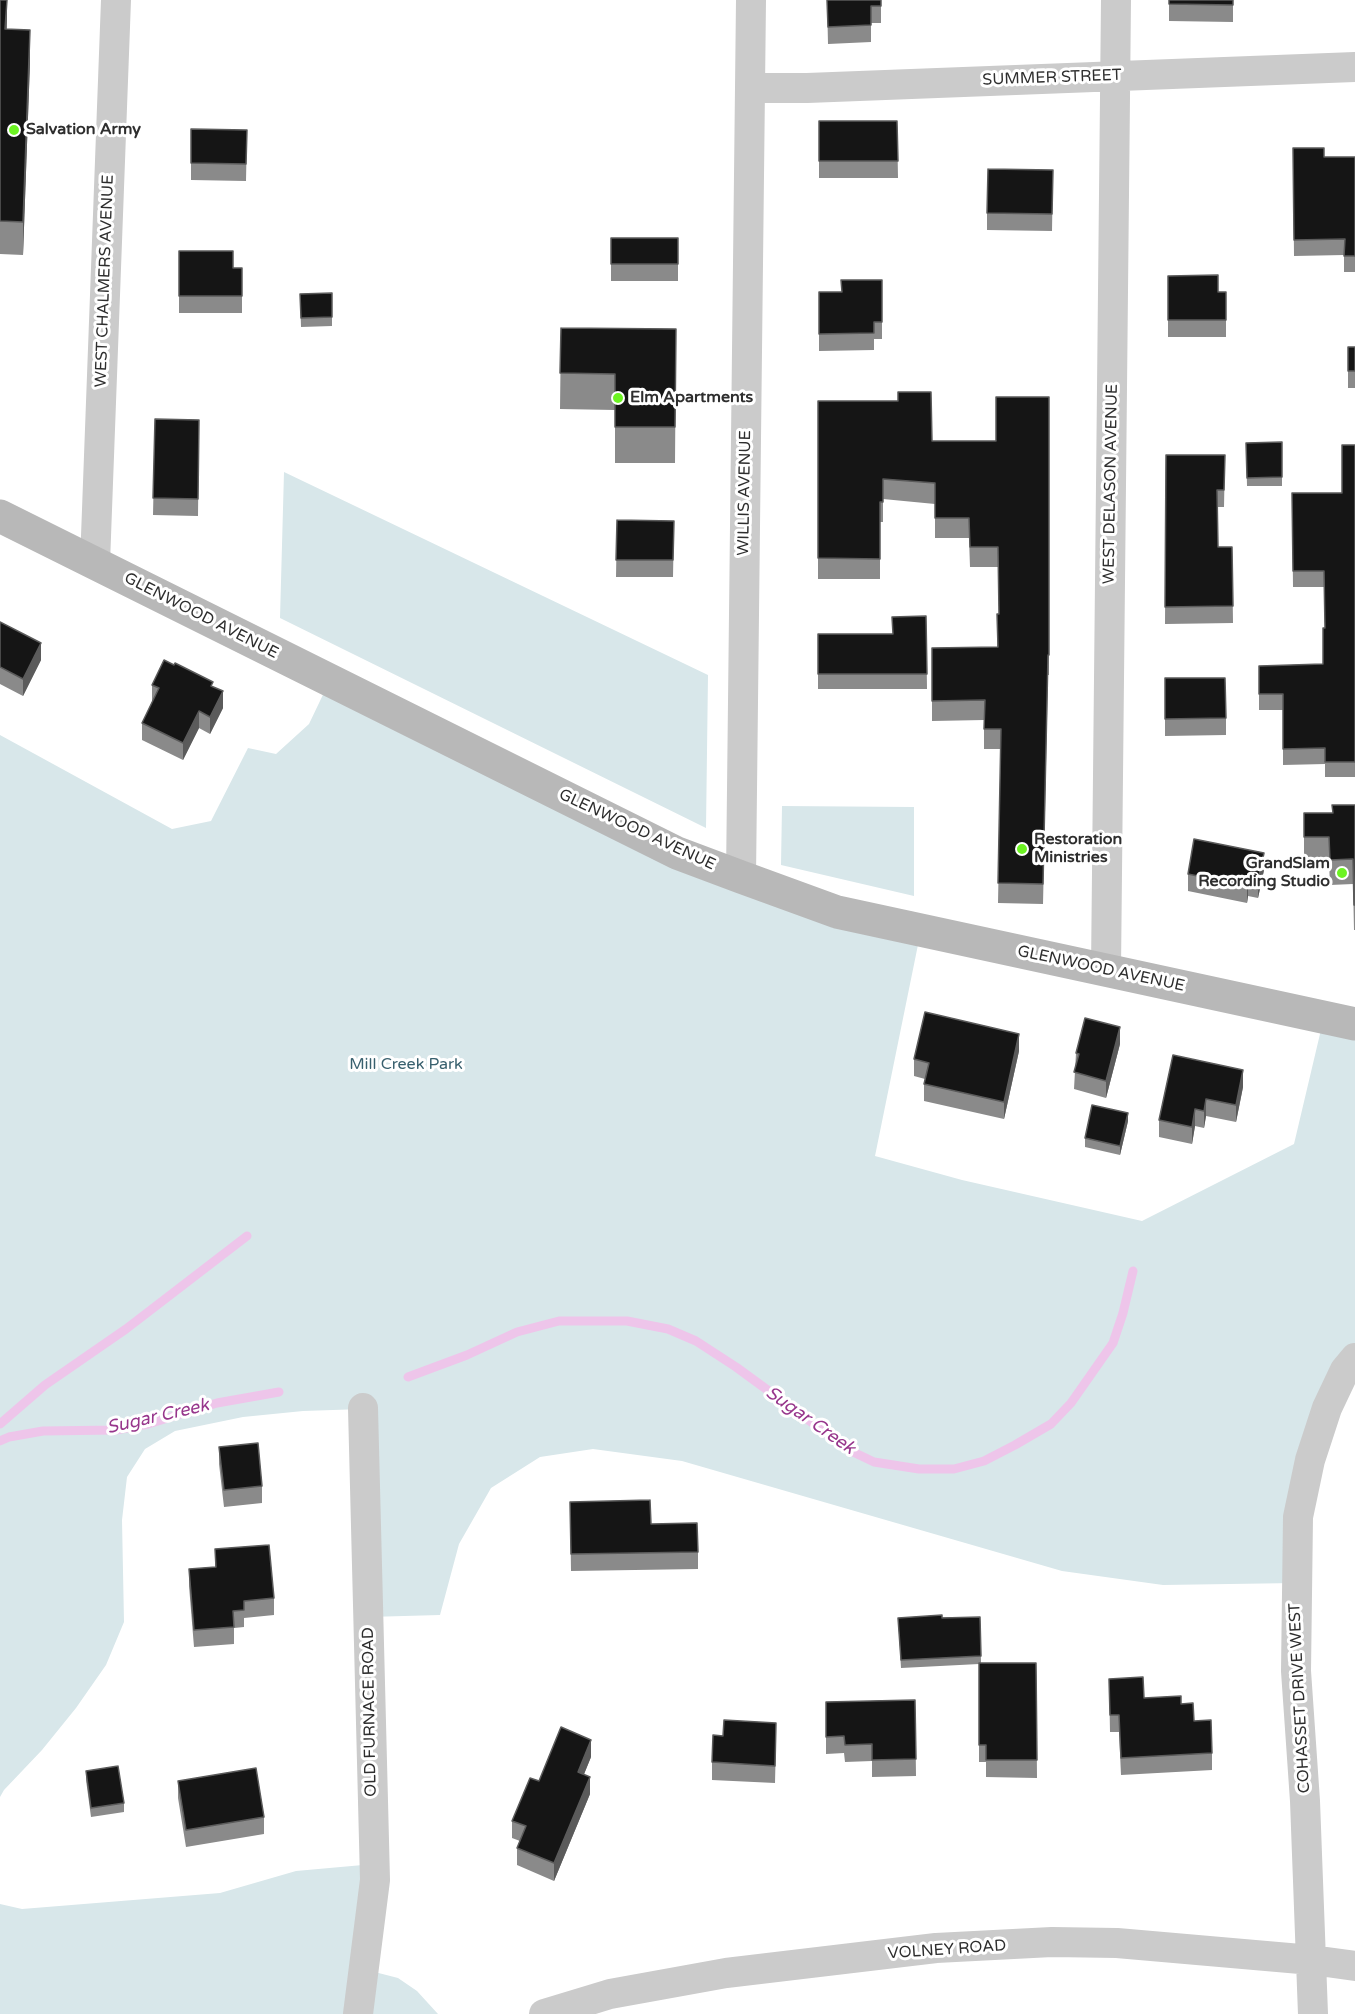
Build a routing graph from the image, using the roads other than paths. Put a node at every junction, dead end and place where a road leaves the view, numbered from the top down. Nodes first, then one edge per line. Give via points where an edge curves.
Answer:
1 (116, 0) edge
2 (751, 0) edge
3 (1116, 0) edge
4 (1355, 67) edge
5 (1115, 76) junction
6 (750, 88) junction
7 (0, 516) edge
8 (95, 563) junction
9 (741, 877) junction
10 (1106, 969) junction
11 (1355, 1024) edge
12 (1355, 1358) edge
13 (363, 1408) dead end
14 (1312, 1960) junction
15 (1355, 1966) edge
16 (358, 2014) edge
17 (544, 2014) edge
18 (1313, 2014) edge

1 - 8 street, WEST CHALMERS AVENUE
2 - 6 street, WILLIS AVENUE
3 - 5 street, WEST DELASON AVENUE
4 - 5 street, SUMMER STREET
5 - 6 street, SUMMER STREET
5 - 10 street, WEST DELASON AVENUE
6 - 9 street, WILLIS AVENUE
7 - 8 main road, GLENWOOD AVENUE
8 - 9 main road, GLENWOOD AVENUE via 677,853
9 - 10 main road, GLENWOOD AVENUE via 837,912
10 - 11 main road, GLENWOOD AVENUE
12 - 14 street, COHASSET DRIVE WEST via 1326,1408 1298,1517 1296,1671
13 - 16 street, OLD FURNACE ROAD via 375,1881
14 - 15 street, VOLNEY ROAD
14 - 17 street, VOLNEY ROAD via 1117,1943 936,1948 726,1974 610,1994
14 - 18 street, COHASSET DRIVE WEST

